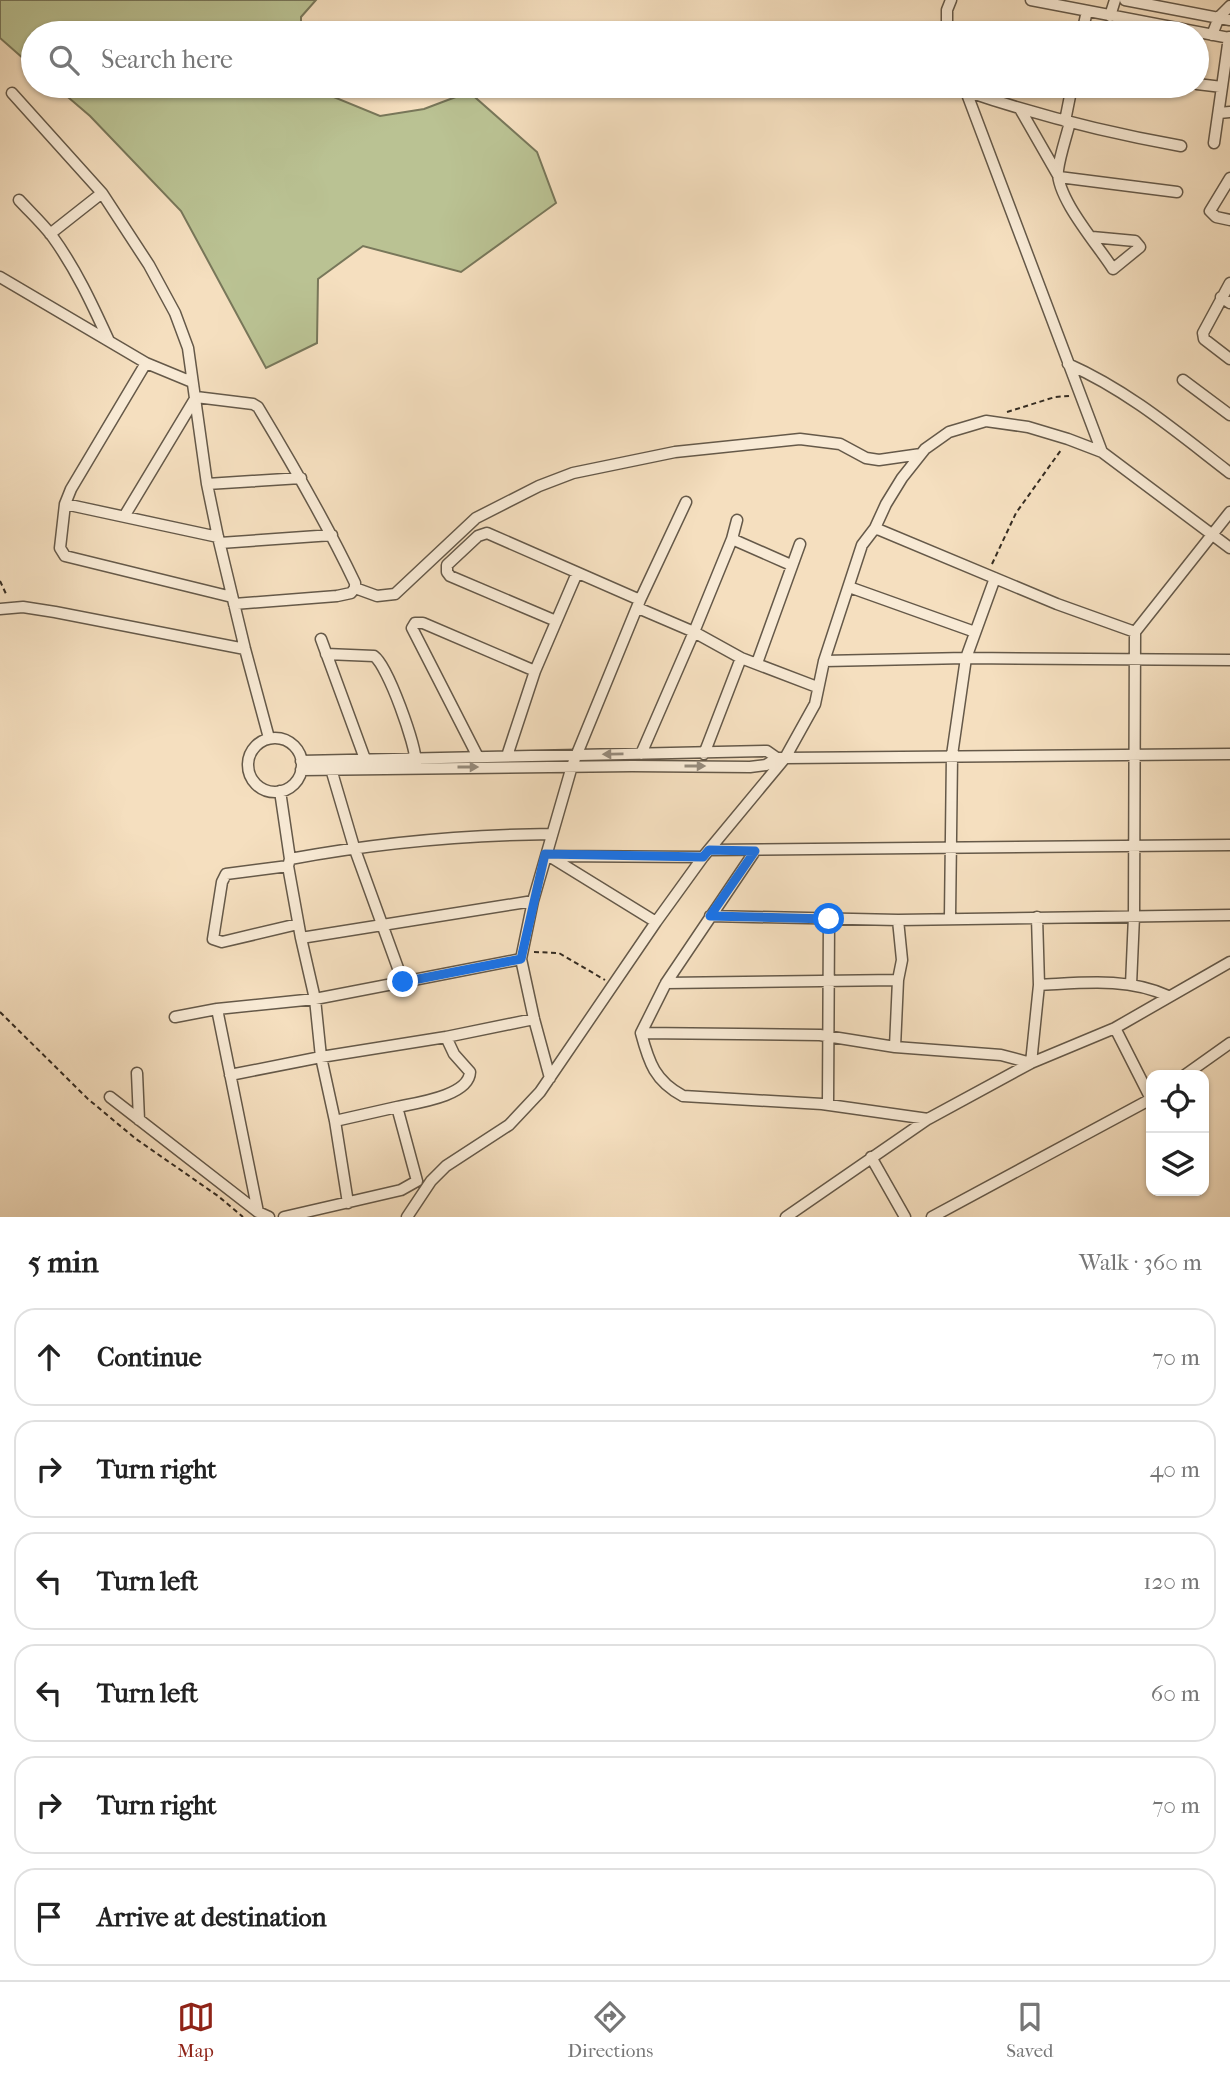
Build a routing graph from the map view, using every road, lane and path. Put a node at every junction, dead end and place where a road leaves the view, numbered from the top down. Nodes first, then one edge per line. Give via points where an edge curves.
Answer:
1 (951, 0) edge
2 (1031, 0) edge
3 (1115, 0) edge
4 (1125, 0) edge
5 (1230, 6) edge
6 (1087, 11) junction
7 (1110, 16) junction
8 (1219, 17) junction
9 (1230, 20) edge
10 (947, 21) edge
11 (1085, 21) edge
12 (1137, 21) edge
13 (1209, 34) edge
14 (1212, 35) junction
15 (1229, 37) edge
16 (1209, 86) edge
17 (1222, 88) junction
18 (12, 93) dead end
19 (968, 98) edge
20 (990, 98) edge
21 (1070, 98) edge
22 (1020, 109) junction
23 (1219, 113) junction
24 (1230, 113) edge
25 (1067, 122) junction
26 (1214, 143) dead end
27 (1181, 146) dead end
28 (1059, 177) junction
29 (1230, 178) edge
30 (1177, 192) dead end
31 (102, 193) junction
32 (19, 200) dead end
33 (1230, 220) edge
34 (50, 234) junction
35 (1092, 237) junction
36 (0, 277) edge
37 (1230, 284) edge
38 (1225, 300) edge
39 (109, 342) junction
40 (1230, 359) edge
41 (146, 363) junction
42 (1068, 364) junction
43 (1184, 380) dead end
44 (192, 382) junction
45 (1081, 396) junction
46 (196, 397) junction
47 (1230, 415) edge
48 (986, 421) junction
49 (1068, 439) junction
50 (1102, 452) junction
51 (921, 454) junction
52 (1230, 473) edge
53 (301, 478) junction
54 (207, 484) junction
55 (686, 502) dead end
56 (65, 504) junction
57 (1230, 512) edge
58 (125, 515) junction
59 (737, 520) dead end
60 (875, 528) junction
61 (332, 536) junction
62 (1213, 536) junction
63 (732, 539) junction
64 (219, 540) junction
65 (800, 544) dead end
66 (1230, 548) edge
67 (791, 565) junction
68 (577, 573) junction
69 (991, 577) junction
70 (0, 582) edge
71 (849, 587) junction
72 (355, 588) junction
73 (233, 601) junction
74 (639, 604) junction
75 (12, 607) junction
76 (0, 609) edge
77 (556, 621) junction
78 (694, 632) junction
79 (975, 632) junction
80 (1135, 632) junction
81 (321, 639) dead end
82 (245, 649) junction
83 (326, 654) junction
84 (741, 657) junction
85 (966, 658) junction
86 (1134, 660) junction
87 (1230, 660) edge
88 (824, 661) junction
89 (757, 663) junction
90 (535, 671) junction
91 (817, 687) junction
92 (269, 738) junction
93 (1134, 753) junction
94 (641, 754) junction
95 (705, 754) junction
96 (1230, 754) edge
97 (576, 755) junction
98 (952, 755) junction
99 (507, 756) junction
100 (478, 757) junction
101 (781, 758) junction
102 (365, 760) junction
103 (416, 763) junction
104 (301, 765) junction
105 (572, 766) junction
106 (331, 769) junction
107 (280, 791) junction
108 (551, 834) junction
109 (1133, 845) junction
110 (1230, 845) edge
111 (354, 847) junction
112 (951, 847) junction
113 (755, 851) junction
114 (706, 854) junction
115 (547, 855) junction
116 (289, 862) junction
117 (533, 901) junction
118 (1230, 915) edge
119 (710, 916) junction
120 (1134, 916) junction
121 (1037, 917) junction
122 (950, 918) junction
123 (829, 919) junction
124 (898, 920) junction
125 (656, 922) junction
126 (298, 924) junction
127 (384, 924) junction
128 (301, 938) junction
129 (522, 954) junction
130 (1230, 962) edge
131 (898, 980) junction
132 (403, 982) junction
133 (829, 982) junction
134 (666, 983) junction
135 (613, 985) junction
136 (1039, 985) junction
137 (1131, 985) junction
138 (1168, 996) junction
139 (315, 999) junction
140 (216, 1009) junction
141 (0, 1012) edge
142 (176, 1017) dead end
143 (534, 1019) junction
144 (1115, 1028) junction
145 (641, 1033) junction
146 (828, 1036) junction
147 (446, 1037) junction
148 (1230, 1043) edge
149 (895, 1047) junction
150 (321, 1057) junction
151 (1031, 1063) junction
152 (1192, 1070) edge
153 (137, 1073) dead end
154 (230, 1075) junction
155 (550, 1078) junction
156 (1146, 1089) edge
157 (110, 1097) dead end
158 (1146, 1102) edge
159 (828, 1104) junction
160 (397, 1107) junction
161 (928, 1119) junction
162 (139, 1120) junction
163 (335, 1121) junction
164 (871, 1157) junction
165 (417, 1181) junction
166 (431, 1181) junction
167 (348, 1203) junction
168 (258, 1212) junction
169 (243, 1217) edge
170 (269, 1217) edge
171 (284, 1217) edge
172 (407, 1217) edge
173 (786, 1217) edge
174 (905, 1217) edge
175 (932, 1217) edge

1 - 10 street
2 - 6 street
3 - 7 street
4 - 8 street
5 - 8 street
6 - 7 street
6 - 11 street
7 - 12 street
8 - 9 street
8 - 14 street
13 - 14 street
14 - 15 street
15 - 17 street
16 - 17 street
17 - 23 street
18 - 31 street
19 - 42 street
20 - 22 street
21 - 25 street
22 - 25 street
22 - 28 street
23 - 24 street
23 - 26 street
25 - 27 street
25 - 28 street
28 - 30 street
28 - 35 street via 1065,197
29 - 33 street via 1210,211
31 - 34 street
31 - 44 street via 175,313 188,348
32 - 34 street
34 - 39 street via 83,285
35 - 35 street via 1113,269 1140,247 1135,241
36 - 39 street
37 - 38 street
38 - 40 street via 1203,333 1204,339
39 - 41 street
41 - 44 street
41 - 56 street
42 - 45 street
42 - 52 street via 1132,398
43 - 47 street
44 - 46 street
45 - 48 path via 1032,403
45 - 50 street
46 - 53 street via 256,405
46 - 54 street
46 - 58 street
48 - 49 street
48 - 51 street via 949,432
49 - 50 street
49 - 69 path via 1016,513 1000,542
50 - 62 street
51 - 60 street
51 - 72 street via 879,460 840,444 800,439 675,452 573,473 476,518 395,594 377,596
53 - 54 street
53 - 61 street
54 - 64 street
55 - 74 street
56 - 58 street
56 - 73 street via 60,548 65,556
57 - 62 street
58 - 64 street
59 - 63 street
60 - 69 street
60 - 71 street via 862,545
61 - 64 street
61 - 72 street
62 - 66 street
62 - 80 street
63 - 67 street
63 - 78 street
64 - 73 street
65 - 67 street
67 - 89 street
68 - 74 street
68 - 77 street
68 - 77 street via 487,533 478,536 446,568 450,576
69 - 79 street
69 - 80 street
70 - 75 path
71 - 79 street
71 - 88 street
72 - 73 street via 337,596
73 - 82 street
74 - 78 street
74 - 97 street
75 - 76 street
75 - 82 street
77 - 90 street
78 - 84 street
78 - 94 street
79 - 85 street
80 - 86 street
81 - 83 street
82 - 92 street
83 - 102 street
83 - 103 street via 380,660
84 - 89 street
84 - 95 street
85 - 86 street
85 - 88 street
85 - 98 street
86 - 87 street
86 - 93 street
88 - 91 street
89 - 91 street
90 - 99 street
90 - 100 street via 424,623 413,626
91 - 101 street via 815,704
92 - 104 street via 290,742
92 - 107 street via 252,750 248,770 260,787
93 - 96 street
93 - 98 street
93 - 109 street
94 - 95 street
94 -> 97 street
95 - 101 street via 767,751
97 - 99 street
97 - 105 street
98 - 101 street
98 - 112 street
99 - 100 street
100 - 103 street
105 -> 101 street via 750,767
101 - 114 street
102 - 103 street
102 - 104 street
103 -> 105 street
103 - 106 street
104 - 106 street
104 - 107 street via 298,780
105 - 108 street
106 - 111 street
107 - 116 street
108 - 111 street
108 - 115 street
109 - 110 street
109 - 112 street
109 - 120 street
111 - 116 street
111 - 127 street
112 - 113 street
112 - 122 street
113 - 114 street
113 - 119 street
114 - 115 street
114 - 125 street
115 - 117 street
115 - 125 street
116 - 126 street
116 - 126 street via 226,874 213,939 228,941
117 - 127 street
117 - 129 street
118 - 120 street
119 - 123 street
119 - 134 street
120 - 121 street
120 - 137 street
121 - 122 street
121 - 136 street
122 - 124 street
123 - 124 street
123 - 133 street
124 - 131 street via 902,960
125 - 135 street
126 - 128 street
127 - 128 street
127 - 132 street
128 - 139 street
129 - 132 street
129 - 135 path via 559,953
129 - 143 street
130 - 138 street
131 - 133 street
131 - 149 street
132 - 139 street
133 - 134 street
133 - 146 street
134 - 145 street
135 - 155 street
136 - 137 street
136 - 151 street
137 - 138 street
138 - 144 street
139 - 140 street
139 - 150 street
140 - 142 street
140 - 154 street
141 - 169 path via 88,1099
143 - 147 street
143 - 155 street
144 - 151 street
144 - 156 street
145 - 146 street
145 - 159 street via 656,1074 683,1096
146 - 149 street
146 - 159 street
147 - 150 street
147 - 160 street via 470,1072 469,1080 448,1094
148 - 152 street
149 - 151 street via 1002,1055
150 - 154 street
150 - 163 street
151 - 161 street
153 - 162 street
154 - 168 street
155 - 166 street via 509,1125 468,1150
157 - 162 street
158 - 175 street
159 - 161 street
160 - 163 street
160 - 165 street
161 - 164 street
162 - 168 street
163 - 167 street
164 - 173 street
164 - 174 street
165 - 166 street
165 - 167 street via 401,1190
166 - 172 street
167 - 171 street
168 - 170 street

